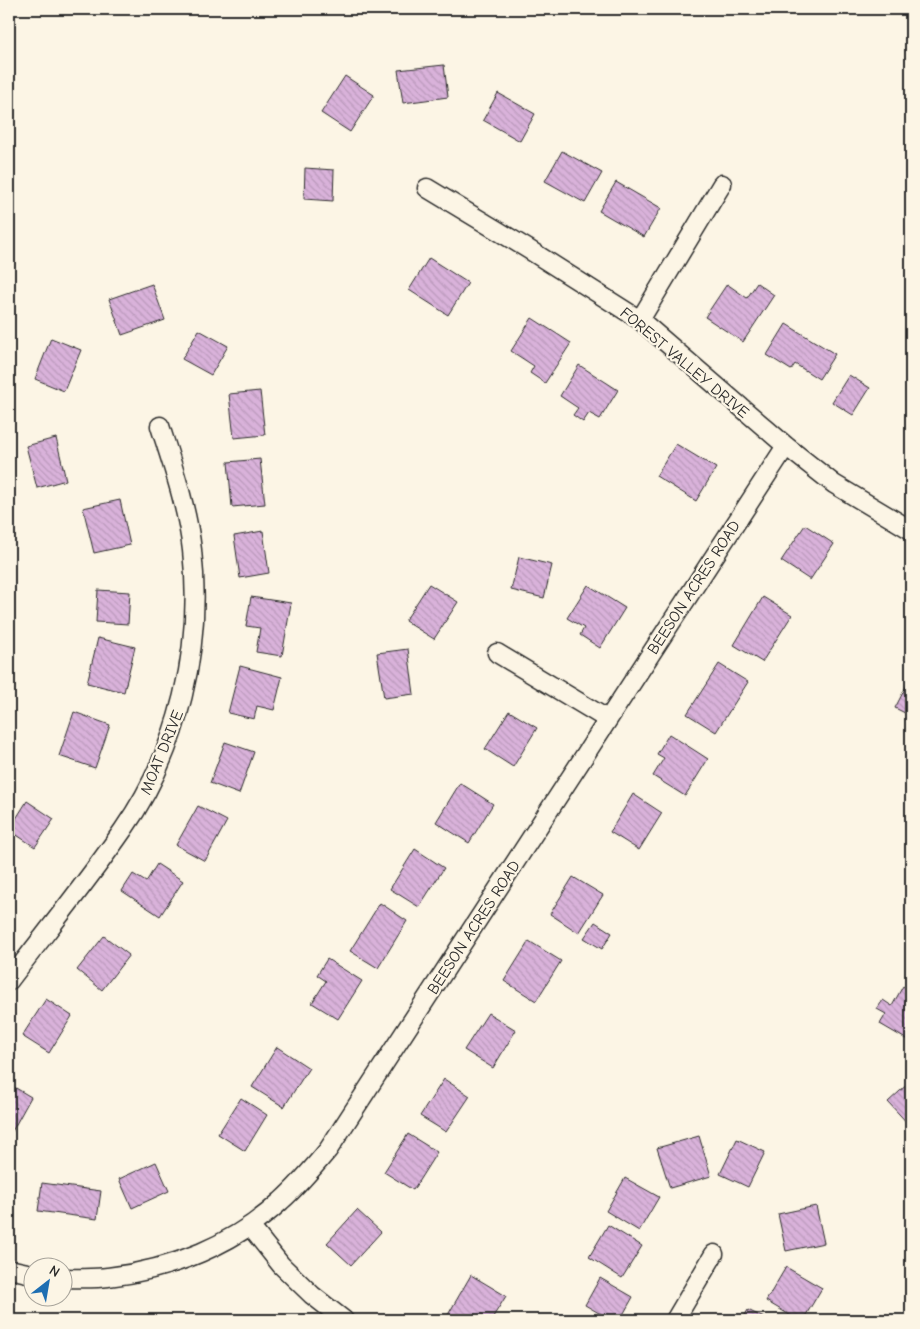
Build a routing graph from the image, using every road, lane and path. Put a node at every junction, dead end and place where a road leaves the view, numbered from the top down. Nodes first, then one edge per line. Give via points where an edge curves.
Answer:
1 (722, 184) dead end
2 (427, 188) dead end
3 (640, 320) junction
4 (160, 426) dead end
5 (786, 446) junction
6 (911, 530) edge
7 (497, 653) dead end
8 (607, 719) junction
9 (9, 981) edge
10 (250, 1226) junction
11 (714, 1254) dead end
12 (9, 1269) edge
13 (22, 1272) edge
14 (72, 1278) edge
15 (344, 1320) edge
16 (675, 1320) edge

1 - 3 street
2 - 3 street, FOREST VALLEY DRIVE
3 - 5 street, FOREST VALLEY DRIVE
4 - 9 street, MOAT DRIVE via 183,500 192,550 192,650 182,700 170,740 150,786 124,830
5 - 6 street, FOREST VALLEY DRIVE via 834,484
5 - 8 street, BEESON ACRES ROAD
7 - 8 street
8 - 10 street, BEESON ACRES ROAD via 328,1150 280,1202
10 - 14 street, BEESON ACRES ROAD via 211,1248 144,1272 107,1278
10 - 15 street via 281,1265
11 - 16 street
12 - 13 street

